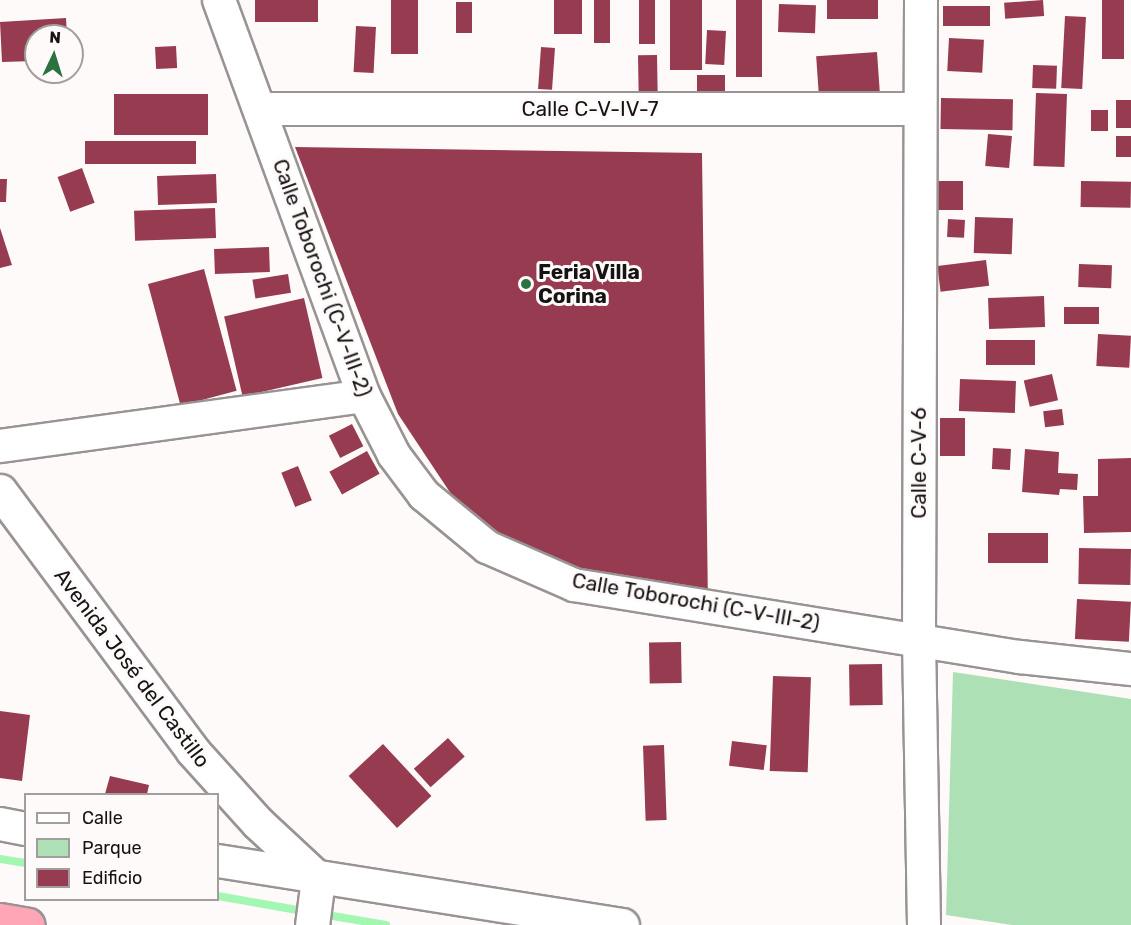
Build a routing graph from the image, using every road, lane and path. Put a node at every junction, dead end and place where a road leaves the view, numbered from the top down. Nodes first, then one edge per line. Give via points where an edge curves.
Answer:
1 (219, 0) edge
2 (921, 0) edge
3 (261, 109) junction
4 (920, 109) junction
5 (364, 396) junction
6 (0, 446) edge
7 (0, 491) edge
8 (919, 639) junction
9 (1131, 669) edge
10 (0, 824) edge
11 (24, 829) edge
12 (219, 861) edge
13 (318, 879) junction
14 (0, 920) edge
15 (28, 925) edge
16 (312, 925) edge
17 (623, 925) edge
18 (924, 925) edge

1 - 3 street, Calle Toborochi (C-V-III-2)
2 - 4 street, Calle C-V-6
3 - 4 street, Calle C-V-IV-7
3 - 5 street, Calle Toborochi (C-V-III-2)
4 - 8 street, Calle C-V-6
5 - 6 street
5 - 8 street, Calle Toborochi (C-V-III-2) via 394,455 424,495 487,547 565,581
7 - 13 main road, Avenida José del Castillo via 192,750 258,823
8 - 9 street, Calle Toborochi (C-V-III-2) via 1020,657
8 - 18 street, Calle C-V-6
10 - 11 street
12 - 13 street
13 - 16 main road
13 - 17 street
14 - 15 highway

